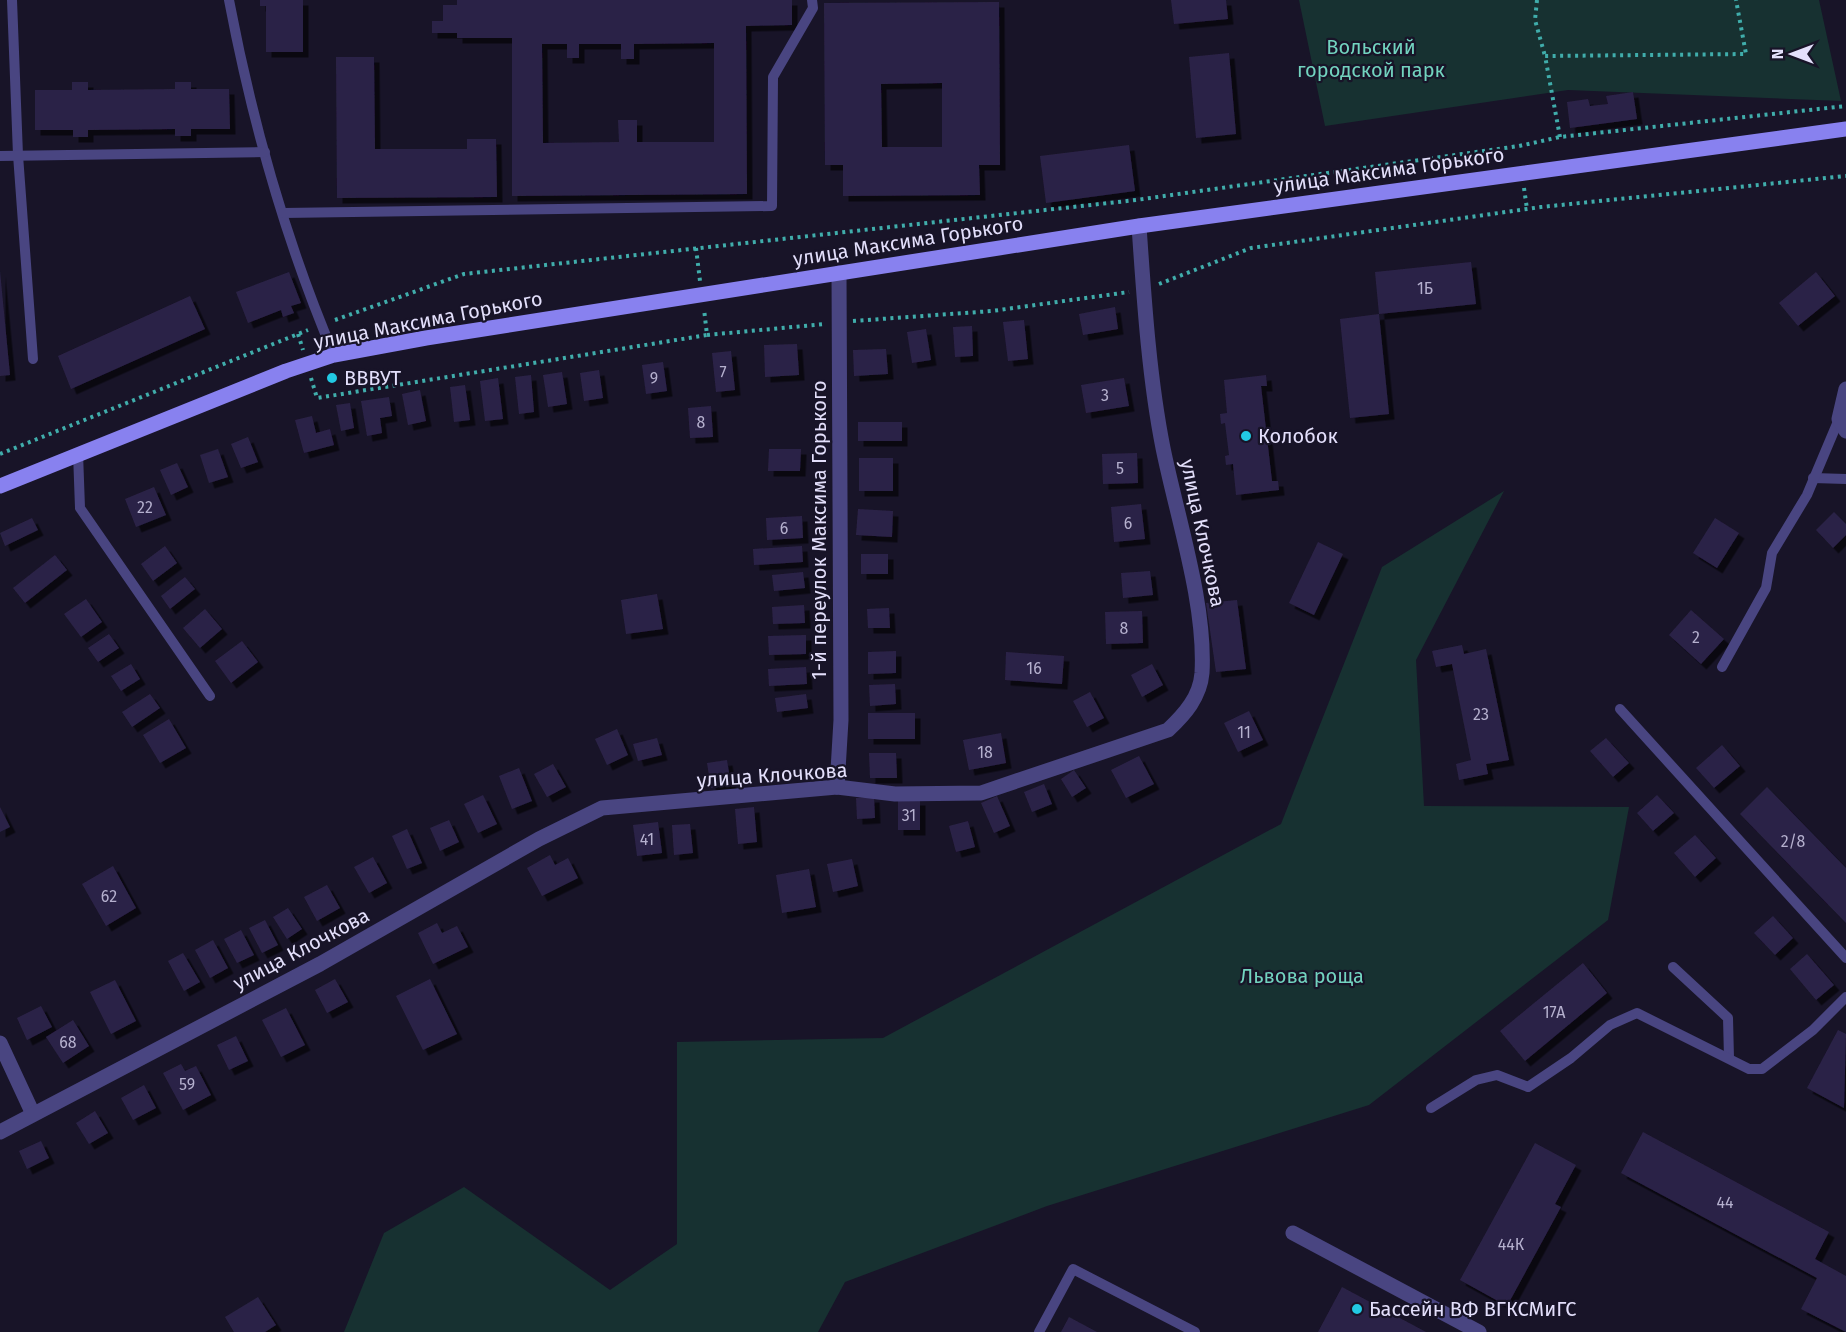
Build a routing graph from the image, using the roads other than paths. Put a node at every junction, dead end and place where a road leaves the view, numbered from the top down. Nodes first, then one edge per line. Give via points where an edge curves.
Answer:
1 (12, 0) edge
2 (229, 0) edge
3 (812, 0) edge
4 (1846, 129) edge
5 (265, 152) junction
6 (18, 155) junction
7 (0, 156) edge
8 (283, 213) junction
9 (1139, 226) junction
10 (839, 273) junction
11 (334, 355) junction
12 (33, 359) dead end
13 (1846, 389) edge
14 (1843, 425) edge
15 (78, 453) junction
16 (1813, 478) junction
17 (1846, 479) edge
18 (0, 486) edge
19 (1722, 667) dead end
20 (210, 696) dead end
21 (1620, 709) dead end
22 (837, 787) junction
23 (1846, 958) edge
24 (1673, 967) dead end
25 (1846, 997) edge
26 (0, 1043) edge
27 (1729, 1058) junction
28 (1431, 1108) dead end
29 (33, 1114) junction
30 (0, 1132) edge
31 (1293, 1233) dead end
32 (1039, 1332) edge
33 (1195, 1332) edge
34 (1479, 1332) edge

1 - 6 lane
2 - 5 lane via 244,84
3 - 8 lane via 813,8 773,77 772,206
4 - 9 main road, улица Максима Горького
5 - 6 lane
5 - 8 lane
6 - 7 lane
6 - 12 lane
8 - 11 lane
9 - 10 main road, улица Максима Горького
9 - 22 street, улица Клочкова via 1162,446 1202,630 1202,676 1190,710 1168,730 981,793 895,794
10 - 11 main road, улица Максима Горького
10 - 22 street, 1-й переулок Максима Горького via 841,720
11 - 15 main road, улица Максима Горького
13 - 14 street
14 - 16 lane
15 - 18 main road, улица Максима Горького
15 - 20 lane via 80,508
16 - 17 lane
16 - 19 lane via 1808,495 1773,553 1766,588
21 - 23 lane
22 - 29 street, улица Клочкова via 602,808 320,964
24 - 27 lane via 1728,1018
25 - 27 lane via 1813,1030 1762,1069 1749,1069
26 - 29 street
27 - 28 lane via 1637,1013 1610,1025 1528,1087 1497,1075 1476,1080
29 - 30 street, улица Клочкова
31 - 34 street
32 - 33 lane via 1073,1269

